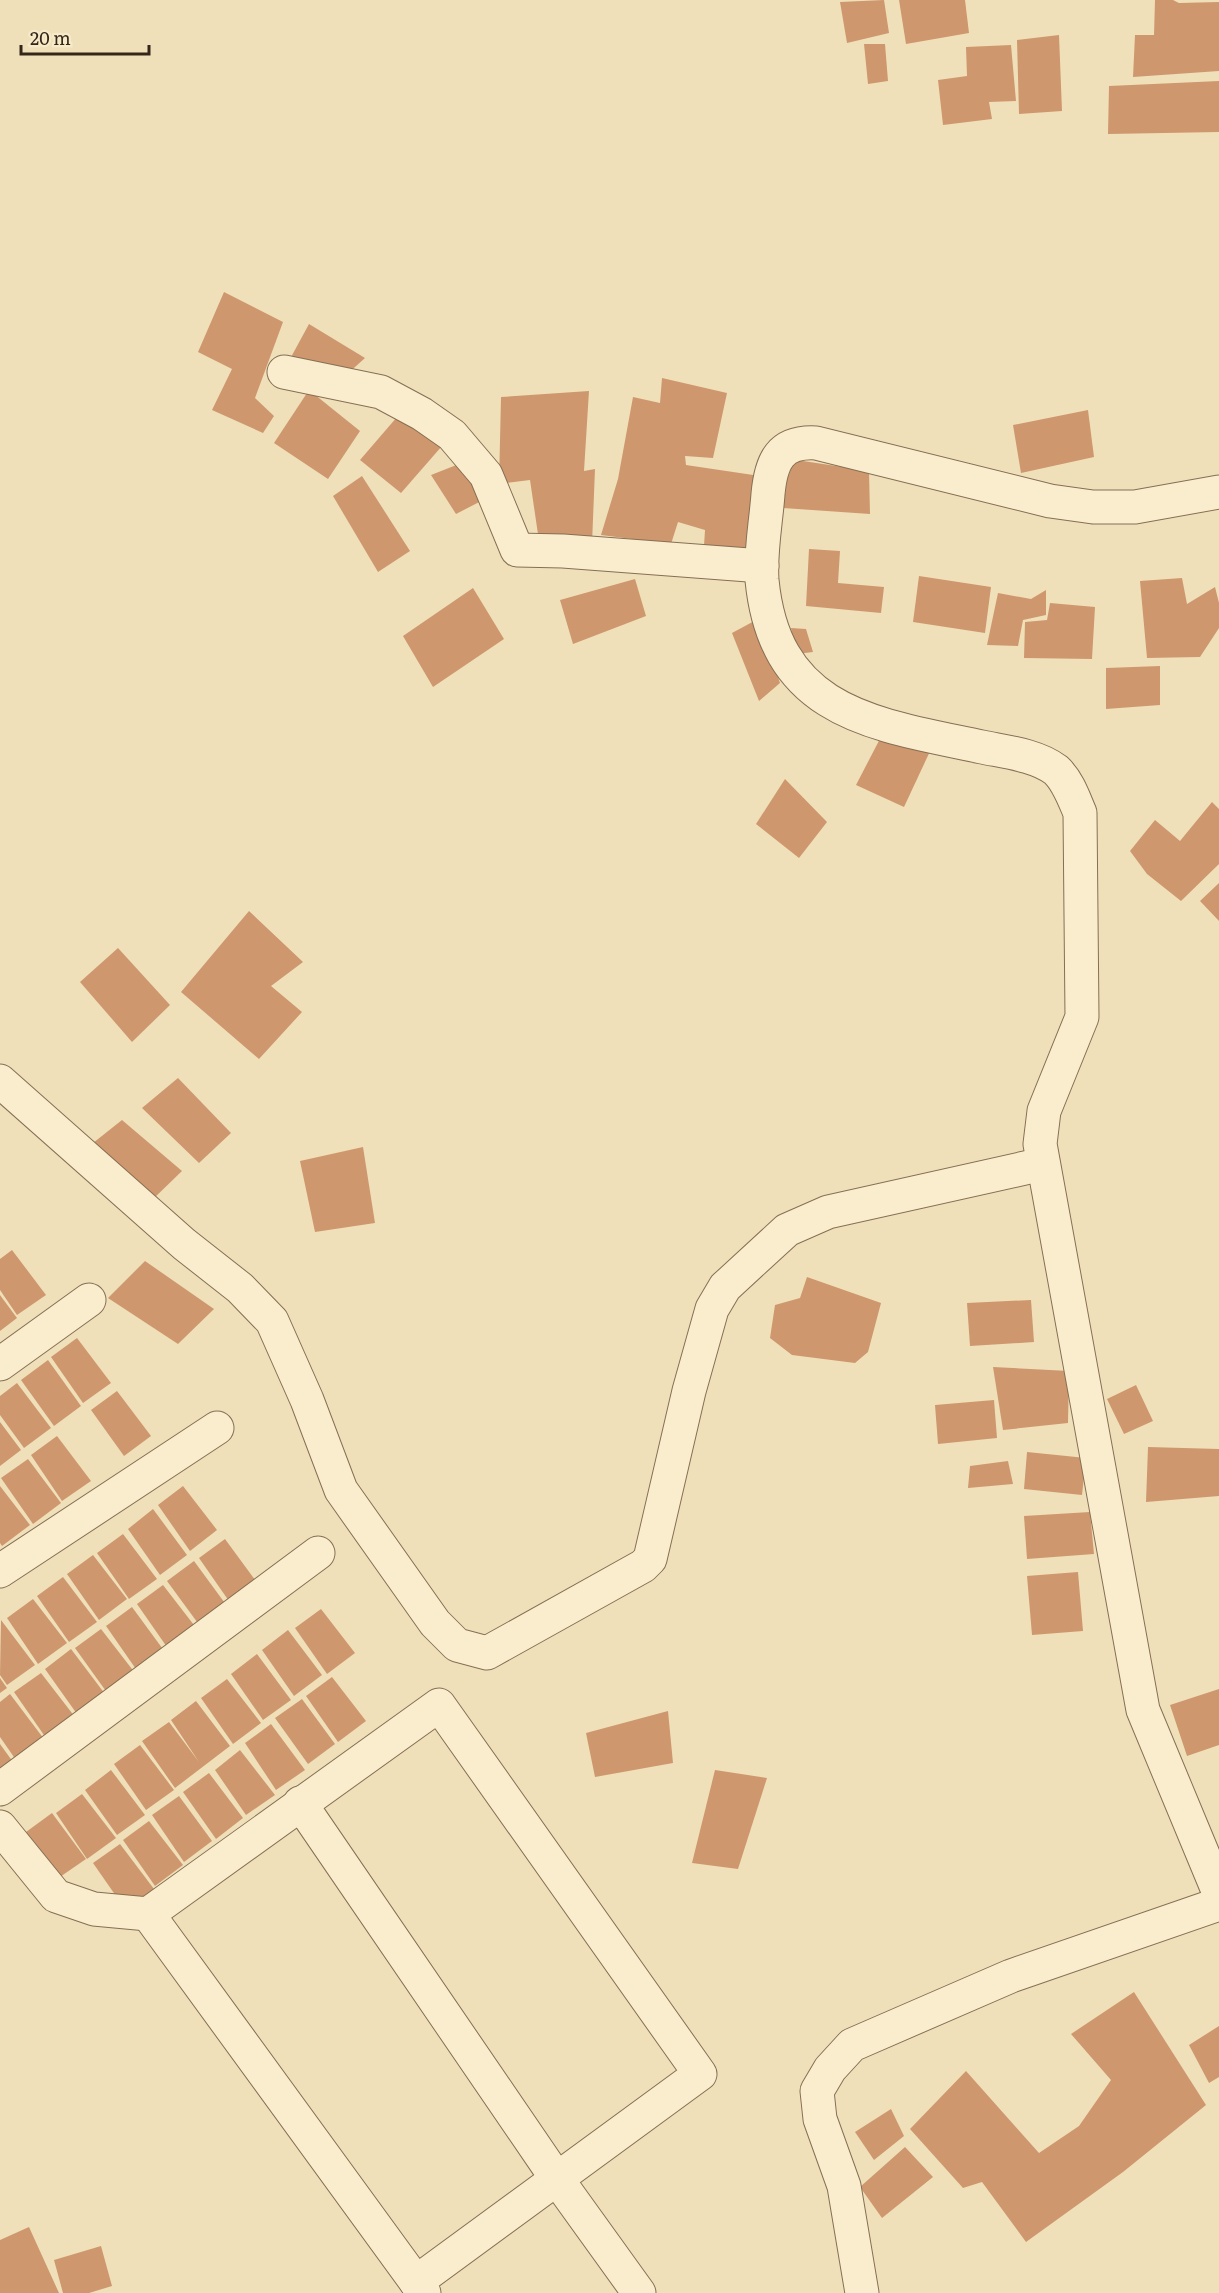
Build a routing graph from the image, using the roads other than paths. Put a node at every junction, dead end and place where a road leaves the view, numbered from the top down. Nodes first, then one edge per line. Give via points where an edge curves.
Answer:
1 (284, 372) dead end
2 (1219, 492) edge
3 (762, 566) junction
4 (0, 1081) edge
5 (1043, 1164) junction
6 (89, 1300) dead end
7 (0, 1364) edge
8 (217, 1428) dead end
9 (318, 1553) dead end
10 (0, 1571) edge
11 (0, 1789) edge
12 (300, 1803) junction
13 (0, 1827) edge
14 (1219, 1893) edge
15 (1219, 1904) edge
16 (148, 1914) junction
17 (557, 2180) junction
18 (420, 2288) edge
19 (639, 2293) edge
20 (862, 2293) edge

1 - 3 street via 381,392 452,435 486,475 517,550
2 - 3 street via 1135,507 1094,507 1050,501 816,442 794,443 777,459 769,483
3 - 5 street via 766,602 778,640 799,679 837,707 887,727 1028,757 1056,771 1070,789 1080,813 1082,1017 1040,1122
4 - 5 street via 175,1237 240,1288 272,1321 340,1490 435,1623 458,1645 487,1653 650,1559 712,1309 725,1287 767,1245 787,1230 837,1209
5 - 14 street via 1143,1710
6 - 7 street
8 - 10 street
9 - 11 street
12 - 16 street
12 - 17 street
12 - 17 street via 439,1705 700,2074
13 - 16 street via 56,1896 94,1909
15 - 20 street via 1011,1976 852,2045 817,2091 820,2119 844,2186
16 - 18 street
17 - 18 street
17 - 19 street

